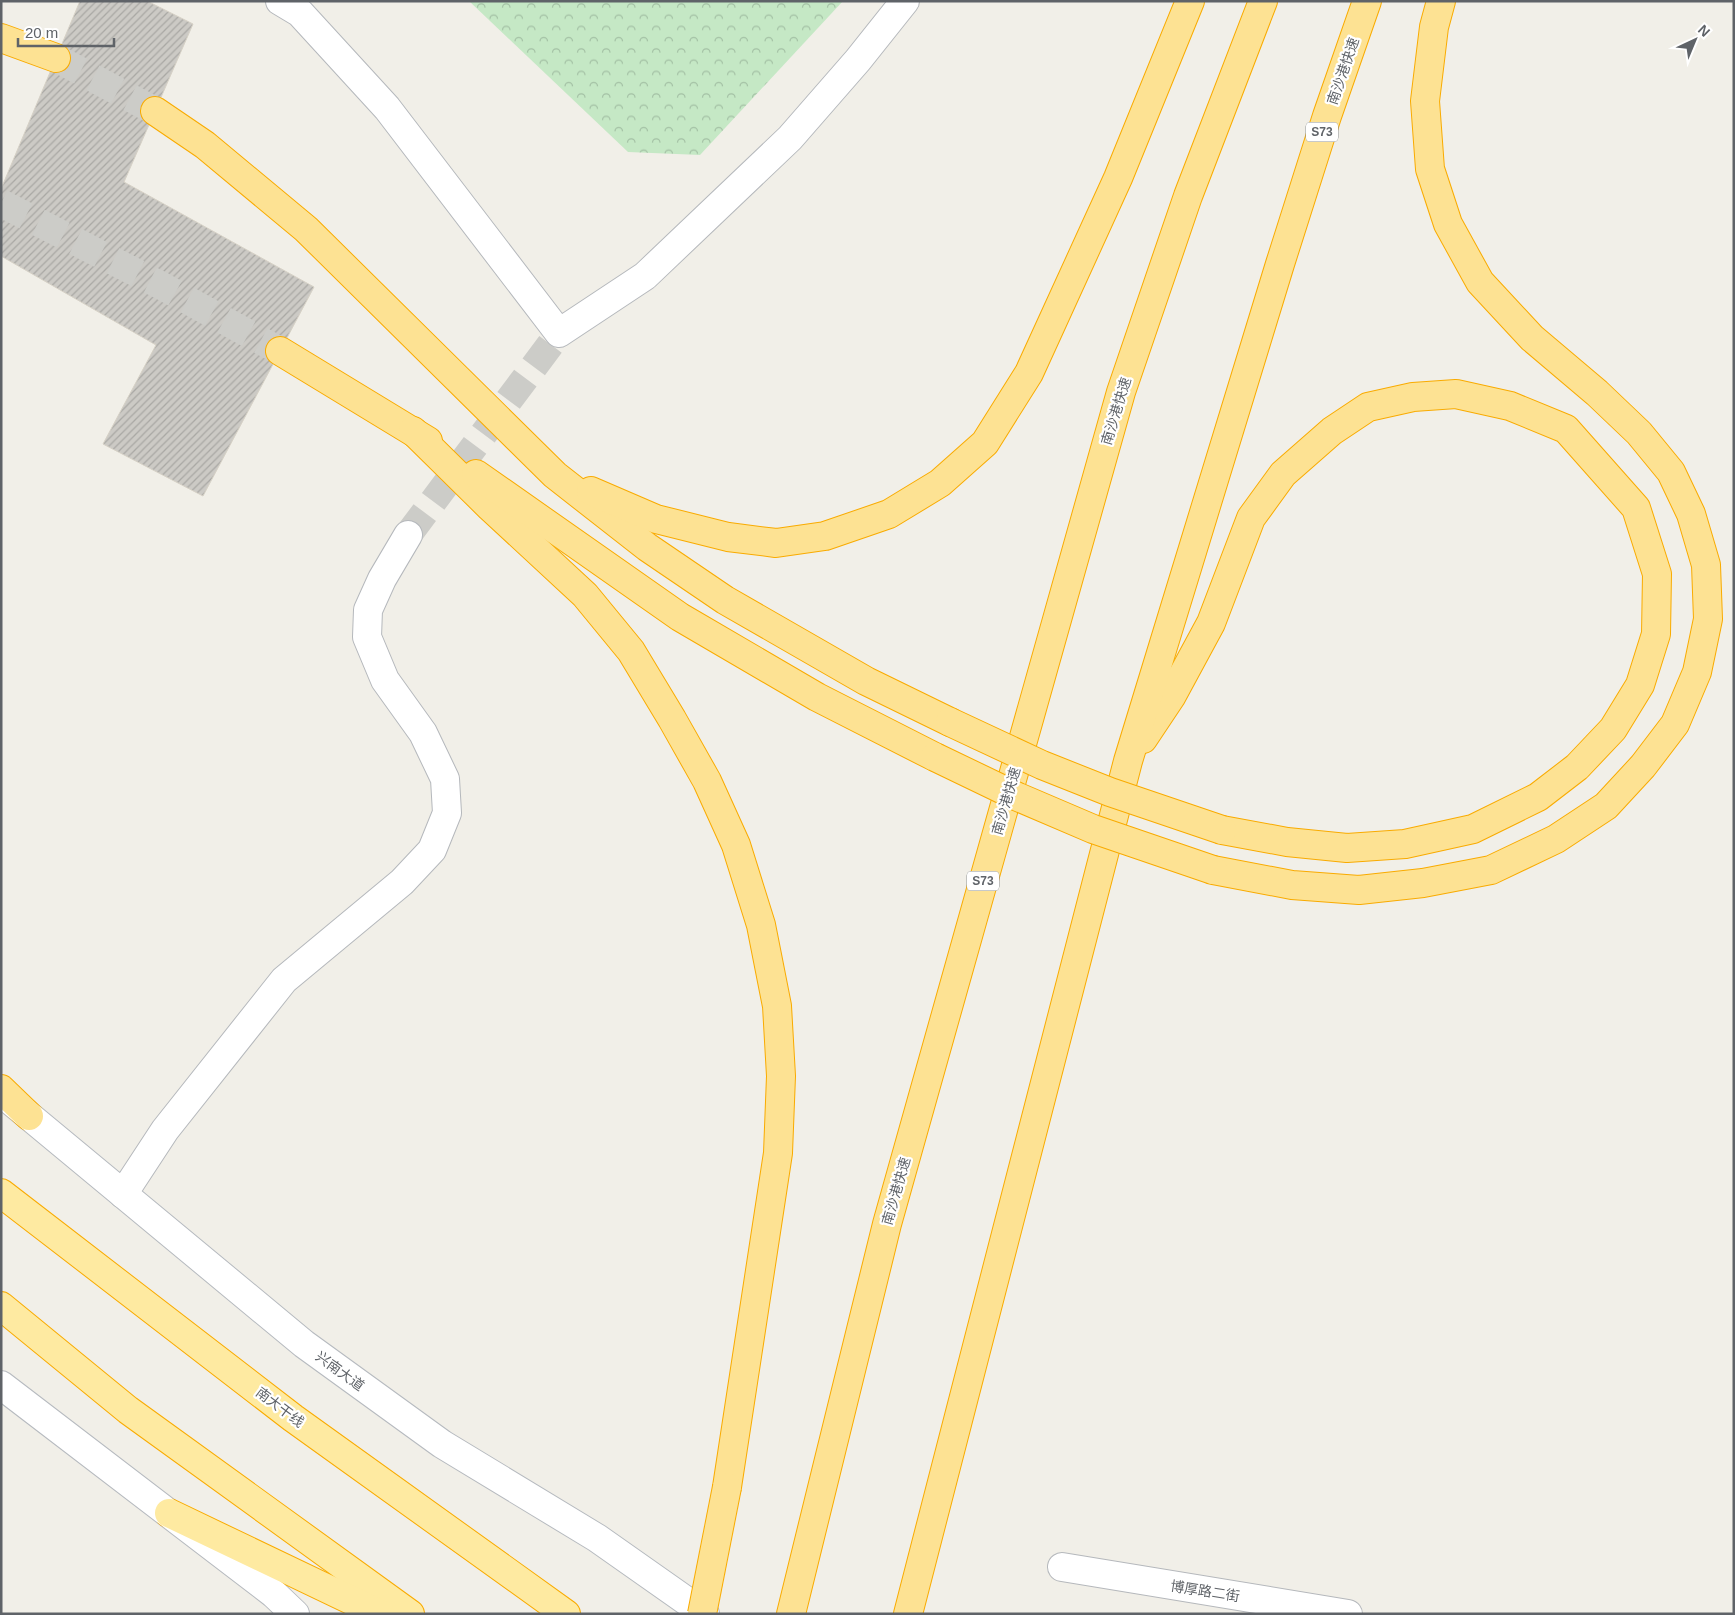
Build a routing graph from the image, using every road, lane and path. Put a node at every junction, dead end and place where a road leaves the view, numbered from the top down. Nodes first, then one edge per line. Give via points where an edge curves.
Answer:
1 (280, 1) edge
2 (905, 1) edge
3 (1190, 1) edge
4 (1262, 1) edge
5 (1367, 1) edge
6 (1441, 1) edge
7 (1, 38) edge
8 (56, 58) tunnel mouth
9 (155, 111) tunnel mouth
10 (280, 351) tunnel mouth
11 (413, 431) junction
12 (555, 475) junction
13 (408, 535) tunnel mouth
14 (1128, 761) junction
15 (1, 1089) edge
16 (1, 1093) edge
17 (29, 1116) junction
18 (1, 1193) edge
19 (123, 1194) junction
20 (1, 1306) edge
21 (1, 1385) edge
22 (169, 1513) junction
23 (1062, 1567) dead end
24 (295, 1614) edge
25 (380, 1614) edge
26 (410, 1614) edge
27 (566, 1614) edge
28 (703, 1614) edge
29 (791, 1614) edge
30 (908, 1614) edge
31 (1348, 1614) edge

1 - 2 street via 300,13 387,108 560,333 645,276 790,138
3 - 12 highway via 1118,178 1028,373 985,443 940,483 889,514 825,536 776,543 728,537 656,518
4 - 29 highway, 南沙港快速 / S73 via 1188,196 1121,392 887,1224
5 - 14 highway, 南沙港快速 / S73 via 1280,264
6 - 11 highway, bridge via 1434,27 1425,101 1430,169 1448,224 1480,282 1532,338 1639,433 1671,472 1691,514 1706,565 1708,620 1697,672 1675,724 1643,766 1606,806 1556,839 1491,870 1423,883 1359,890 1292,885 1213,870 1093,829 1018,797 818,697 680,617
7 - 8 highway
9 - 12 highway via 205,145 306,229
10 - 11 highway
11 - 28 highway, bridge via 584,595 631,652 707,781 736,845 761,925 777,1006 781,1076 778,1153
12 - 14 highway, bridge via 647,547 724,600 866,680 950,722 1042,765 1222,830 1286,842 1347,848 1405,844 1473,829 1538,797 1578,768 1613,729 1640,685 1656,634 1656,574 1636,508 1566,429 1510,406 1456,394 1413,397 1368,408 1332,431 1283,474 1251,518 1211,623 1171,697
13 - 19 street via 368,610 367,637 385,680 423,733 445,778 447,813 432,850 402,882 284,980 165,1130
14 - 30 highway, 南沙港快速 / S73
15 - 17 highway
16 - 17 street, 兴南大道
17 - 19 street, 兴南大道
18 - 27 highway, 南大干线 via 293,1418
19 - 28 street, 兴南大道 via 304,1344 419,1428 597,1538
20 - 26 highway via 128,1410
21 - 22 street
22 - 24 street
22 - 25 highway
23 - 31 street, 博厚路二街

